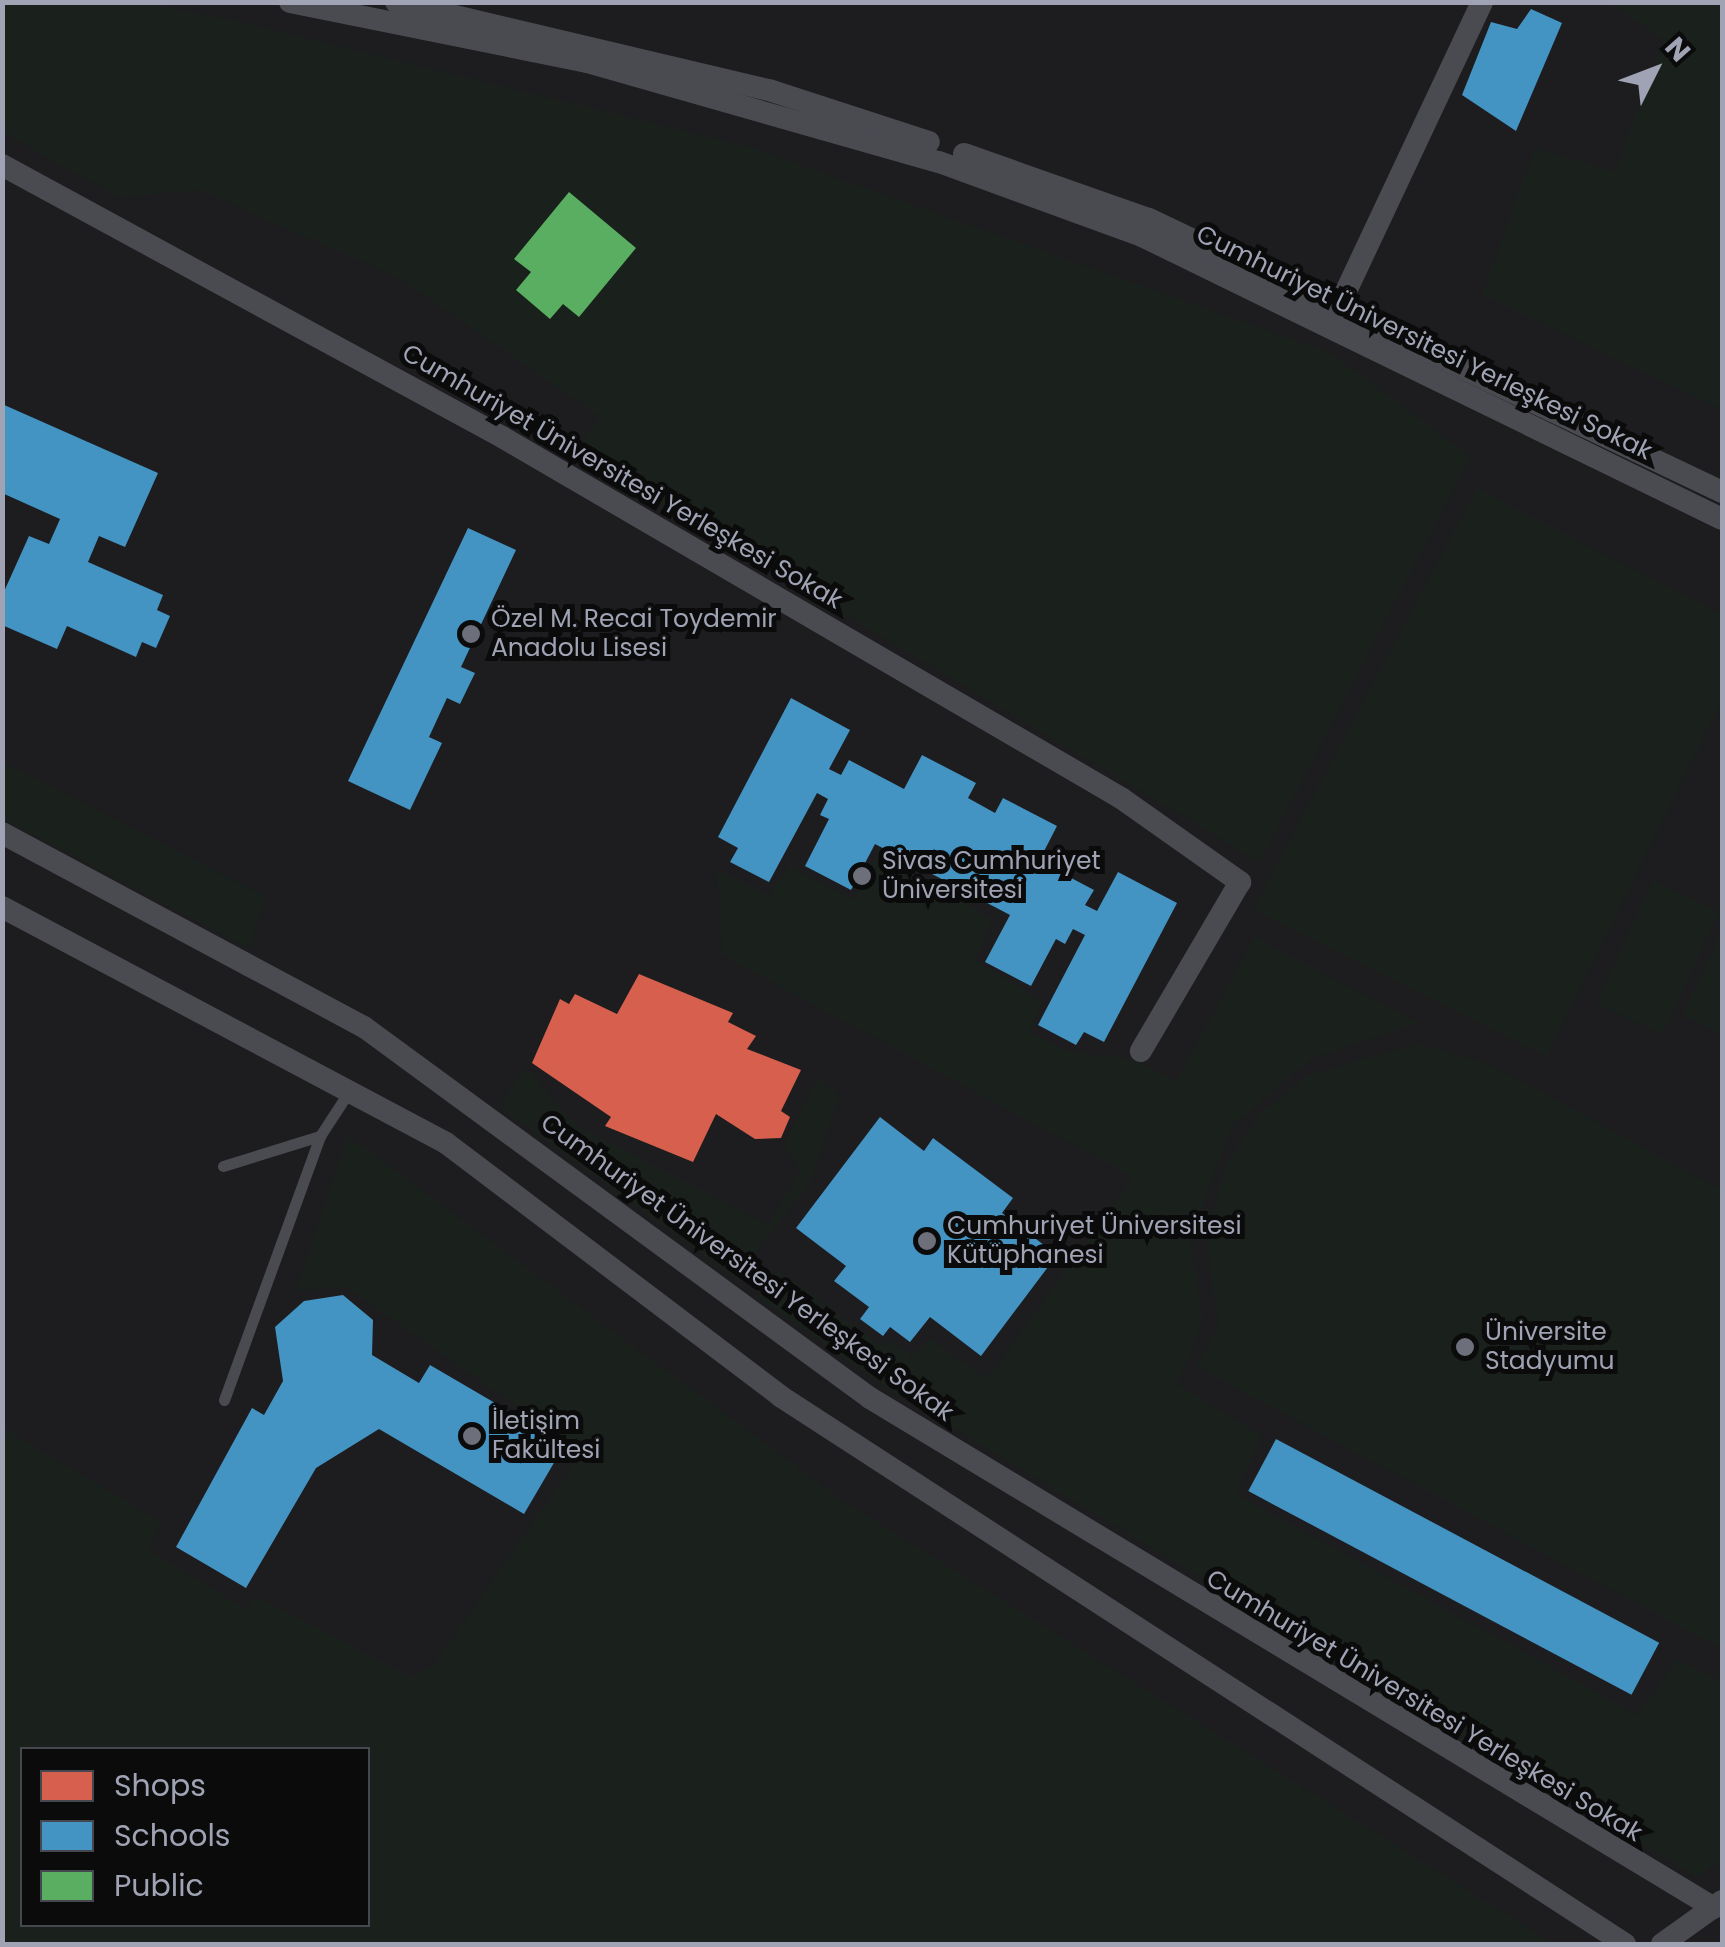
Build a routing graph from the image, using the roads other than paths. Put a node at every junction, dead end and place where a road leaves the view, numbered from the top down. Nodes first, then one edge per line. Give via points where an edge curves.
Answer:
1 (290, 2) edge
2 (396, 2) edge
3 (1482, 2) edge
4 (2, 165) edge
5 (1340, 304) junction
6 (1722, 492) edge
7 (1722, 520) edge
8 (2, 833) edge
9 (2, 907) edge
10 (1141, 1051) dead end
11 (348, 1093) junction
12 (320, 1136) junction
13 (223, 1166) dead end
14 (224, 1400) dead end
15 (1718, 1904) edge
16 (1625, 1944) edge
17 (1662, 1944) edge

1 - 7 street, Cumhuriyet Üniversitesi Yerleşkesi Sokak via 587,62 976,175 1142,236
2 - 5 street, Cumhuriyet Üniversitesi Yerleşkesi Sokak via 769,90 1149,219
3 - 5 street
4 - 10 street, Cumhuriyet Üniversitesi Yerleşkesi Sokak via 558,469 1121,798 1240,882
5 - 6 street, Cumhuriyet Üniversitesi Yerleşkesi Sokak
8 - 15 street, Cumhuriyet Üniversitesi Yerleşkesi Sokak via 364,1027 870,1398
9 - 11 street
11 - 12 lane
11 - 16 street via 446,1143 780,1396
12 - 13 lane
12 - 14 lane
15 - 17 street, Cumhuriyet Üniversitesi Yerleşkesi Sokak

